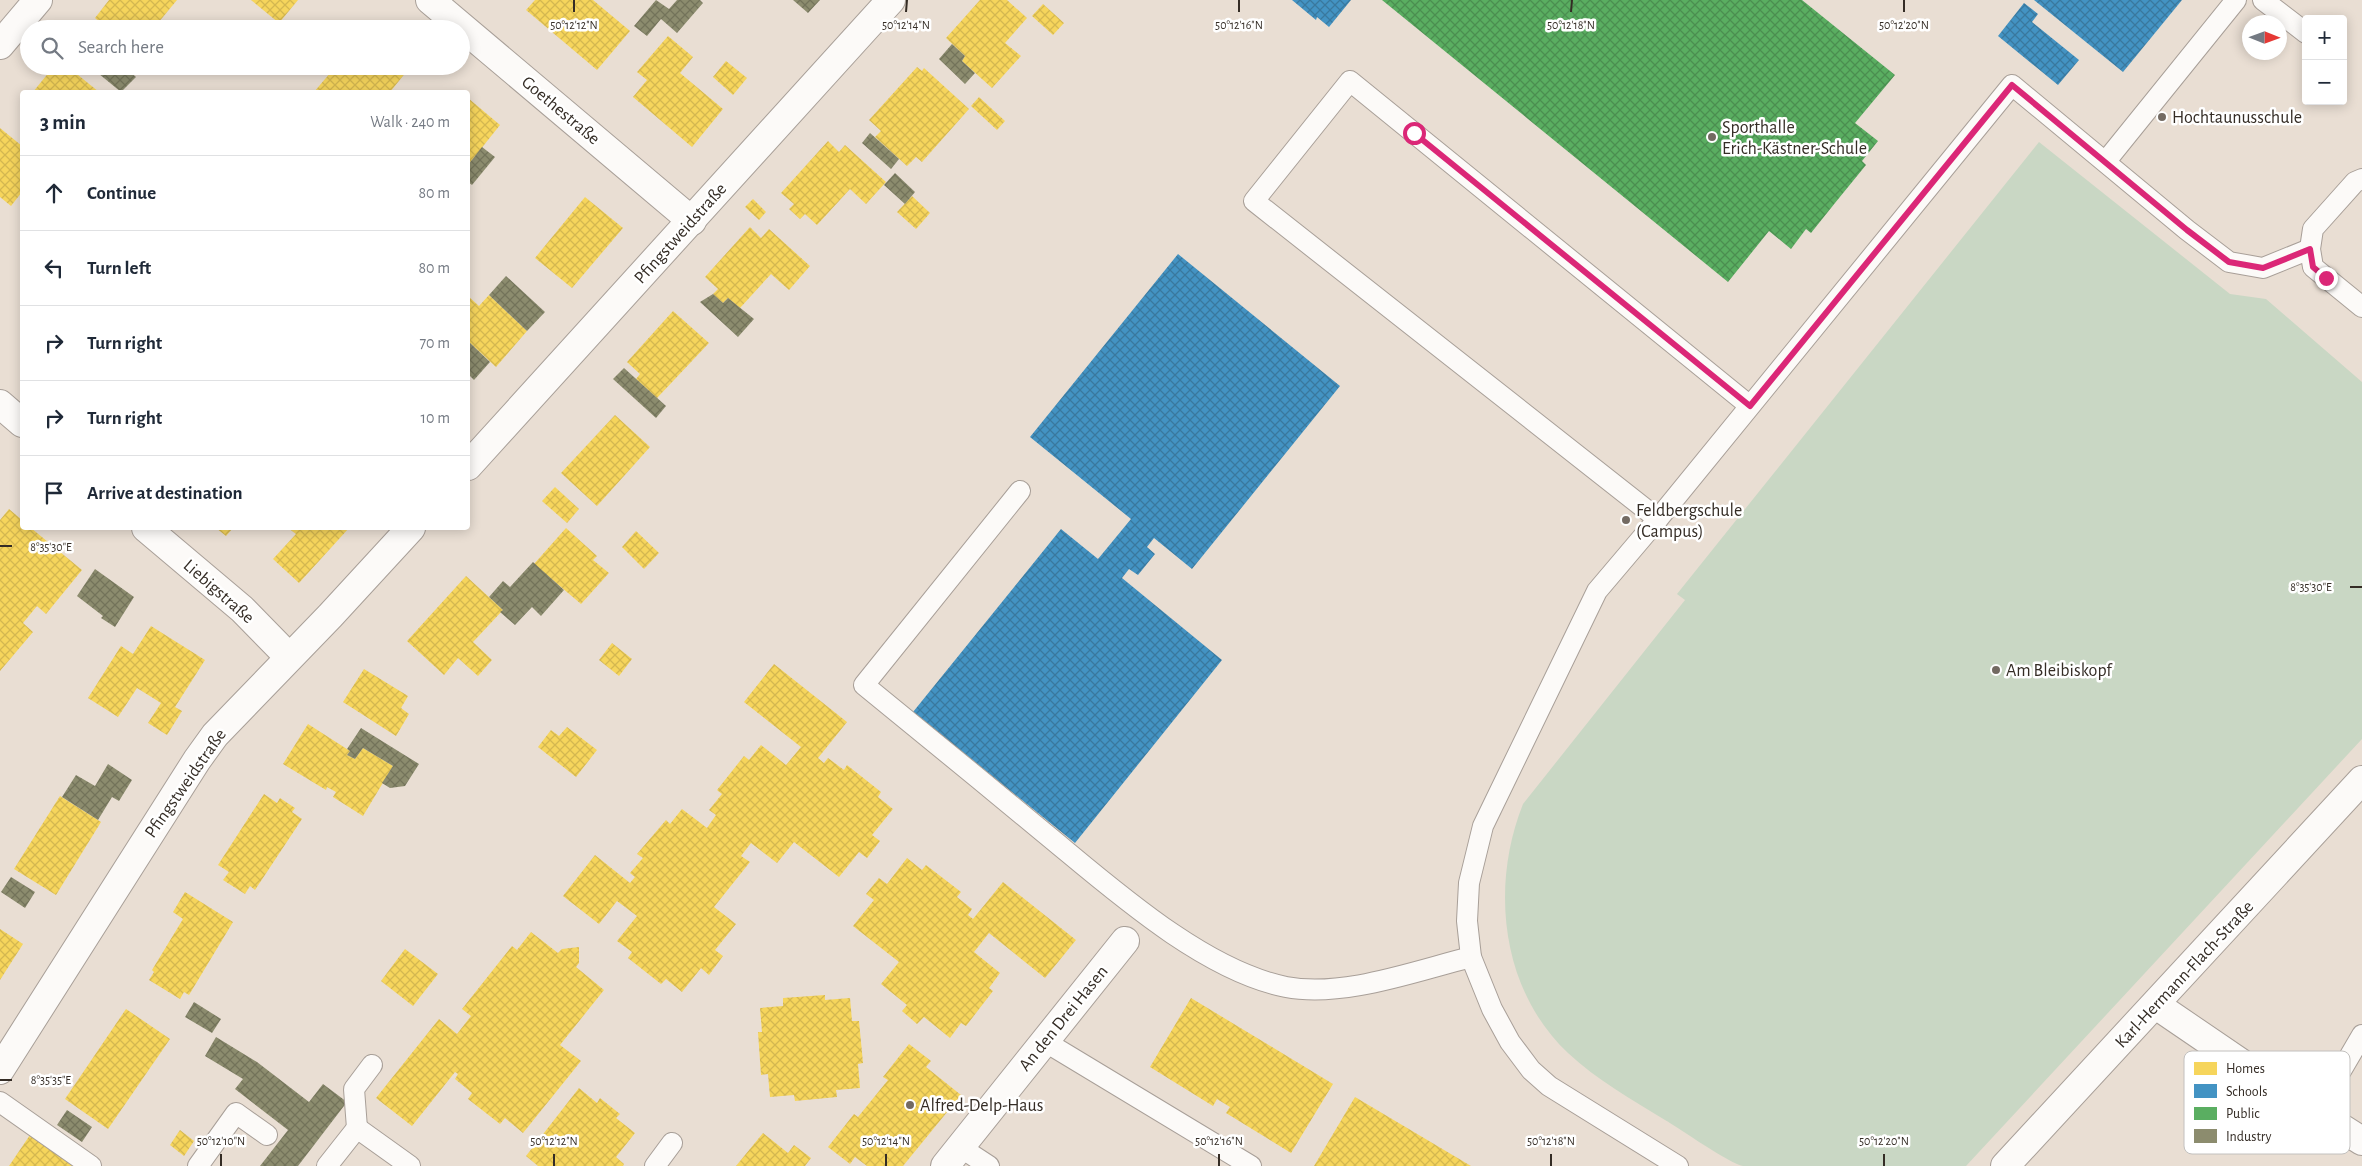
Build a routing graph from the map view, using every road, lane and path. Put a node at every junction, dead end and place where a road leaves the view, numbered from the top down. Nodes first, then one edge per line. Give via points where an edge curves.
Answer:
1 (38, 0) edge
2 (430, 0) edge
3 (891, 0) edge
4 (2236, 0) edge
5 (2263, 0) edge
6 (21, 20) edge
7 (454, 20) edge
8 (20, 21) edge
9 (2302, 30) edge
10 (470, 34) edge
11 (0, 45) edge
12 (2106, 161) junction
13 (2362, 179) edge
14 (692, 221) junction
15 (2310, 249) junction
16 (2362, 307) edge
17 (0, 404) edge
18 (1750, 406) junction
19 (20, 421) edge
20 (470, 464) edge
21 (1020, 491) dead end
22 (1658, 519) junction
23 (148, 530) edge
24 (409, 530) edge
25 (289, 657) junction
26 (2362, 780) edge
27 (1125, 941) dead end
28 (1471, 957) junction
29 (2156, 1005) junction
30 (2362, 1035) edge
31 (1044, 1041) junction
32 (2223, 1051) edge
33 (2350, 1056) edge
34 (372, 1065) dead end
35 (0, 1070) edge
36 (0, 1102) edge
37 (357, 1128) junction
38 (2350, 1133) edge
39 (267, 1136) dead end
40 (2362, 1141) edge
41 (672, 1143) dead end
42 (953, 1157) edge
43 (91, 1166) edge
44 (198, 1166) edge
45 (327, 1166) edge
46 (410, 1166) edge
47 (655, 1166) edge
48 (988, 1166) edge
49 (1252, 1166) edge
50 (1678, 1166) edge
51 (2005, 1166) edge

1 - 6 street
2 - 7 street, Goethestraße
3 - 14 street, Pfingstweidstraße
4 - 12 lane
5 - 9 lane
8 - 11 street
10 - 14 street, Goethestraße
12 - 15 lane via 2229,262 2263,268
12 - 18 lane via 2012,85
13 - 15 lane via 2355,182 2313,229
14 - 20 street, Pfingstweidstraße
15 - 16 lane via 2313,267
17 - 19 street
18 - 22 lane
18 - 22 lane via 1350,81 1344,88 1254,200
21 - 28 lane via 864,685 1104,882 1187,944 1242,974 1286,987 1328,989 1387,979
22 - 28 lane via 1597,591 1483,826 1469,883 1467,920
23 - 25 street, Liebigstraße via 242,609
24 - 25 street, Pfingstweidstraße
25 - 35 street, Pfingstweidstraße via 215,735 197,760
26 - 29 street, Karl-Hermann-Flach-Straße
27 - 31 street, An den Drei Hasen
28 - 50 lane via 1492,1009 1510,1042 1531,1070 1549,1086
29 - 32 street
29 - 51 street, Karl-Hermann-Flach-Straße
30 - 33 lane
31 - 42 street, An den Drei Hasen
31 - 49 lane
34 - 37 lane via 354,1089
36 - 43 lane
37 - 45 lane
37 - 46 lane
38 - 40 street
39 - 44 lane via 236,1113
41 - 47 lane
42 - 48 lane

